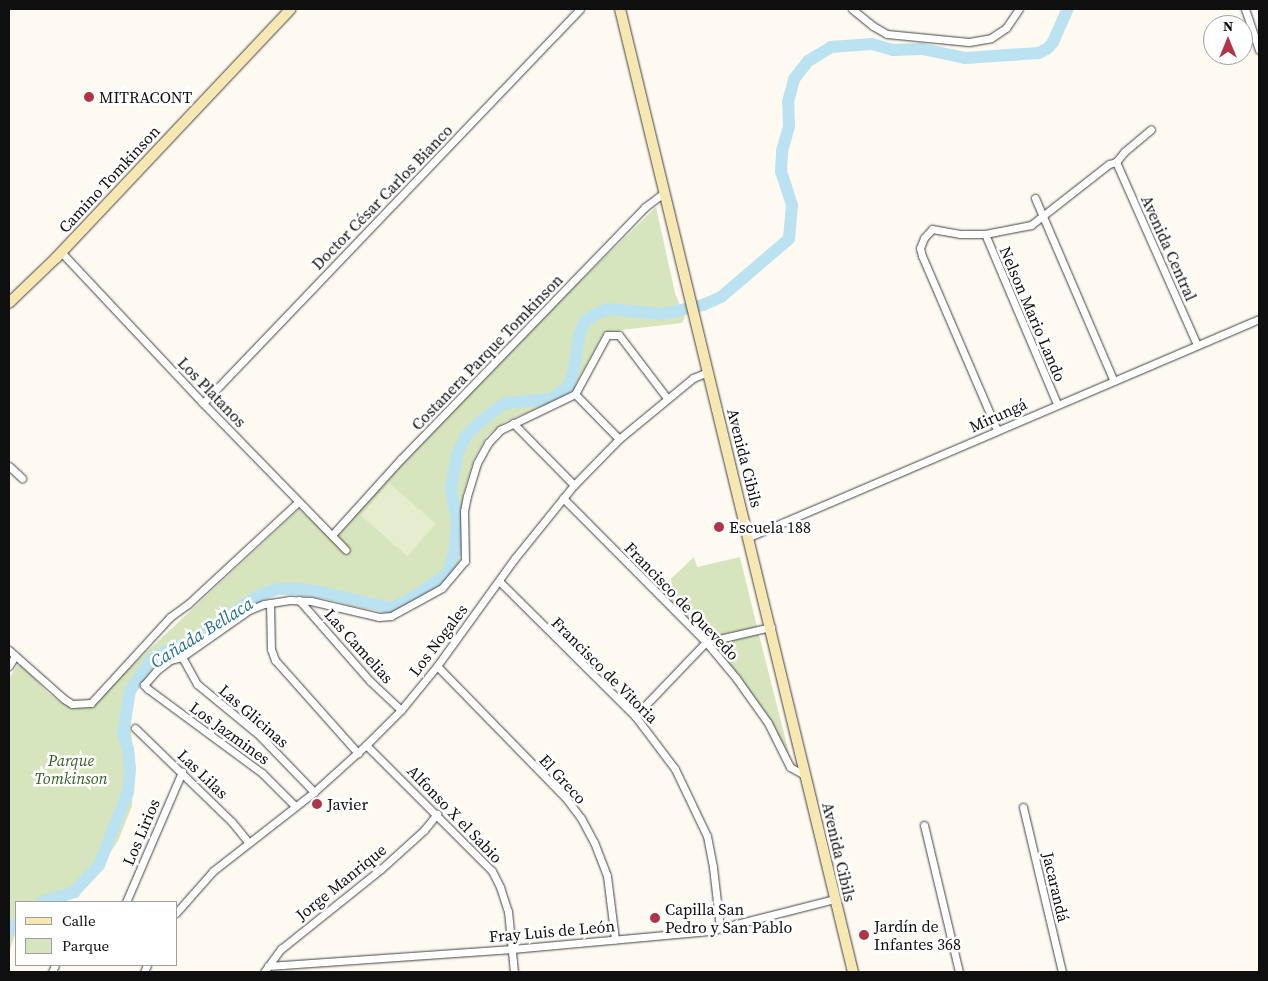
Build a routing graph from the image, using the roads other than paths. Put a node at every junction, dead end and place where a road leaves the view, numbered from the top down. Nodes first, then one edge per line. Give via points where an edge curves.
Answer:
1 (291, 9) edge
2 (580, 9) edge
3 (620, 9) edge
4 (852, 9) edge
5 (1019, 9) edge
6 (1245, 9) edge
7 (1259, 50) edge
8 (1151, 129) dead end
9 (1116, 162) junction
10 (665, 192) junction
11 (1035, 198) dead end
12 (1042, 217) junction
13 (985, 234) junction
14 (61, 252) junction
15 (9, 303) edge
16 (1259, 319) edge
17 (1197, 345) junction
18 (708, 372) junction
19 (1114, 381) junction
20 (575, 394) junction
21 (667, 398) junction
22 (203, 403) junction
23 (1057, 404) junction
24 (513, 423) junction
25 (997, 430) junction
26 (619, 439) junction
27 (9, 466) edge
28 (22, 478) dead end
29 (574, 486) junction
30 (563, 498) junction
31 (298, 502) junction
32 (332, 535) junction
33 (749, 537) junction
34 (346, 550) dead end
35 (499, 581) junction
36 (299, 600) junction
37 (270, 603) junction
38 (771, 627) junction
39 (706, 642) junction
40 (9, 650) edge
41 (15, 656) junction
42 (182, 657) junction
43 (9, 666) edge
44 (437, 666) junction
45 (401, 710) junction
46 (635, 716) junction
47 (135, 728) dead end
48 (366, 744) junction
49 (358, 753) junction
50 (182, 772) junction
51 (806, 776) junction
52 (314, 792) junction
53 (295, 806) junction
54 (1023, 807) dead end
55 (437, 814) junction
56 (924, 825) dead end
57 (248, 842) junction
58 (835, 899) junction
59 (126, 901) edge
60 (178, 911) edge
61 (720, 928) junction
62 (615, 939) junction
63 (512, 949) junction
64 (266, 969) edge
65 (514, 972) edge
66 (853, 972) edge
67 (959, 972) edge
68 (1062, 972) edge

1 - 14 street, Camino Tomkinson
2 - 22 street, Doctor César Carlos Bianco
3 - 10 street, Avenida Cibils
4 - 5 street via 888,34 969,42 991,38 1006,28
6 - 7 street
8 - 9 street
9 - 12 street via 1109,164
9 - 17 street, Avenida Central
10 - 18 street, Avenida Cibils
10 - 32 street, Costanera Parque Tomkinson via 646,207 401,459
11 - 12 street
12 - 13 street via 1031,225
12 - 19 street
13 - 23 street, Nelson Mario Lando
13 - 25 street via 932,229 920,248
14 - 15 street, Camino Tomkinson
14 - 22 street, Los Platanos
16 - 17 street, Mirungá
17 - 19 street, Mirungá
18 - 21 street, Los Nogales via 693,378
18 - 33 street, Avenida Cibils
19 - 23 street, Mirungá
20 - 21 street via 604,338 610,333 618,334
20 - 24 street
20 - 26 street
21 - 26 street, Los Nogales
22 - 31 street, Los Platanos
23 - 25 street, Mirungá
24 - 29 street
24 - 36 street via 492,438 477,463 464,511 465,561 442,588 391,616 379,617
25 - 33 street, Mirungá
26 - 29 street, Los Nogales
27 - 28 street
29 - 30 street, Los Nogales
30 - 35 street, Los Nogales
30 - 39 street, Francisco de Quevedo
31 - 32 street, Los Platanos
31 - 41 street via 170,617 91,704 72,704 64,699
32 - 34 street, Los Platanos
33 - 38 street, Avenida Cibils
35 - 44 street, Los Nogales
35 - 46 street, Francisco de Vitoria
36 - 37 street
36 - 45 street, Las Camelias via 370,681
37 - 42 street via 249,610
37 - 49 street via 271,649 275,660
38 - 39 street
38 - 51 street, Avenida Cibils
39 - 46 street
39 - 51 street, Francisco de Quevedo via 768,723 790,767
40 - 41 street
41 - 43 street
42 - 52 street, Las Glicinas via 197,684 260,736
42 - 53 street, Los Jazmines via 163,665 144,685 262,773
44 - 45 street, Los Nogales
44 - 62 street, El Greco via 565,797 581,818 606,876
45 - 48 street, Los Nogales
46 - 61 street, Francisco de Vitoria via 675,769 707,836
47 - 50 street, Las Lilas
48 - 49 street, Los Nogales
48 - 55 street, Alfonso X el Sabio
49 - 52 street, Los Nogales
50 - 57 street, Las Lilas
50 - 59 street, Los Lirios
51 - 58 street, Avenida Cibils
52 - 53 street, Los Nogales
53 - 57 street, Los Nogales
54 - 68 street, Jacarandá
55 - 63 street, Alfonso X el Sabio via 492,871 508,911
55 - 64 street, Jorge Manrique via 381,869 281,949
56 - 67 street
57 - 60 street, Los Nogales via 213,871
58 - 61 street, Fray Luis de León
58 - 66 street, Avenida Cibils
61 - 62 street, Fray Luis de León
62 - 63 street, Fray Luis de León
63 - 64 street, Fray Luis de León
63 - 65 street, Alfonso X el Sabio

